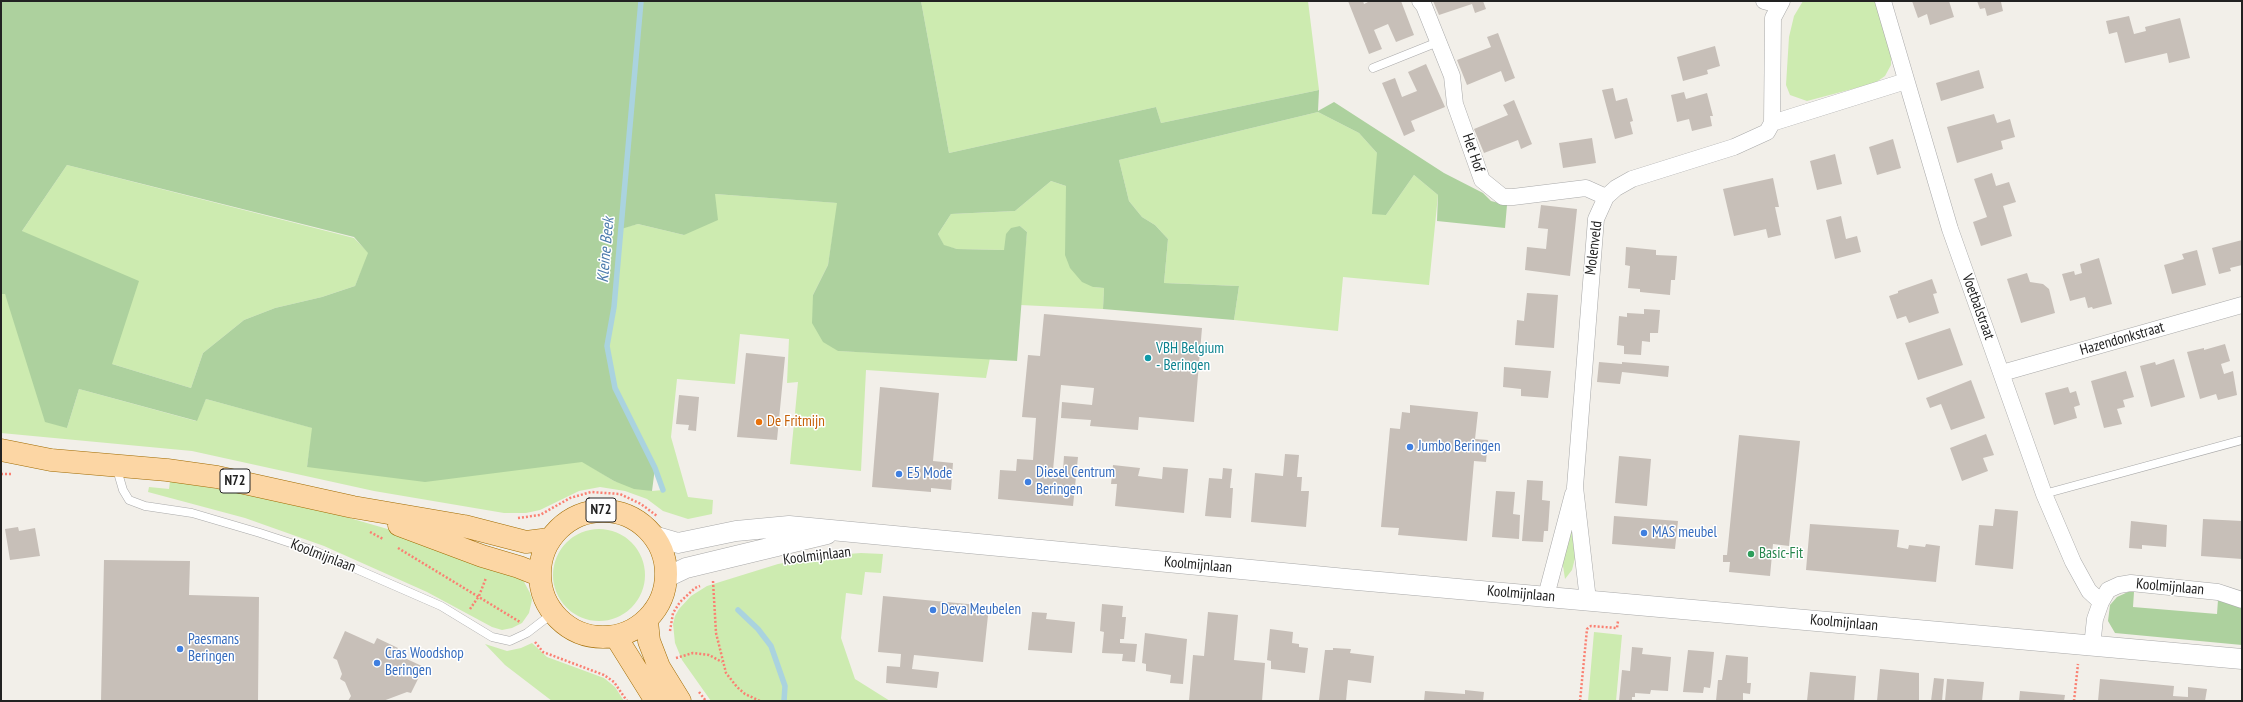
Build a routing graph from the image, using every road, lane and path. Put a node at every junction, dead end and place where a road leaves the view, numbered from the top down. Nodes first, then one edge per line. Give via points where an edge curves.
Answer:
1 (1420, 1) edge
2 (1883, 1) edge
3 (1775, 2) edge
4 (1438, 42) junction
5 (1373, 68) dead end
6 (1906, 81) junction
7 (1772, 123) junction
8 (1606, 197) junction
9 (2242, 305) edge
10 (2002, 373) junction
11 (2242, 440) edge
12 (1, 450) edge
13 (51, 460) junction
14 (1, 462) edge
15 (116, 465) junction
16 (1575, 486) junction
17 (2044, 494) junction
18 (353, 507) junction
19 (367, 530) dead end
20 (837, 532) junction
21 (654, 536) junction
22 (550, 539) junction
23 (386, 540) dead end
24 (392, 544) dead end
25 (540, 575) junction
26 (667, 576) junction
27 (720, 579) dead end
28 (713, 581) junction
29 (1546, 596) junction
30 (1588, 600) junction
31 (2242, 600) edge
32 (2101, 602) junction
33 (1620, 603) junction
34 (553, 613) junction
35 (647, 621) junction
36 (527, 632) junction
37 (616, 637) junction
38 (671, 637) dead end
39 (2086, 645) junction
40 (674, 651) dead end
41 (2242, 659) edge
42 (722, 662) junction
43 (627, 701) edge
44 (656, 701) edge
45 (680, 701) edge
46 (760, 701) edge
47 (1580, 701) edge
48 (2074, 701) edge

1 - 4 street, Het Hof
2 - 6 street, Voetbalstraat
3 - 7 street
4 - 5 lane
4 - 8 street, Het Hof via 1452,76 1455,104 1482,180 1503,197 1586,188
6 - 7 street
6 - 10 street, Voetbalstraat via 1950,229
7 - 8 street, Molenveld via 1761,137 1632,179
8 - 16 street, Molenveld via 1596,219 1593,238
9 - 10 street, Hazendonkstraat
10 - 17 street, Voetbalstraat
11 - 17 lane
12 - 13 main road, N72
13 - 14 main road, N72
13 - 15 main road, N72
15 - 18 main road, N72 via 217,477
15 - 36 lane, Koolmijnlaan via 122,490 129,500 145,506 192,513 315,552 442,606 492,637 510,641
16 - 29 street
16 - 30 street
17 - 32 street, Voetbalstraat via 2073,562 2090,591
18 - 22 main road, N72 via 464,526 526,542
18 - 25 main road, N72
19 - 23 path
20 - 21 street, Koolmijnlaan via 789,526 736,531 678,543
20 - 26 street, Koolmijnlaan via 686,568
20 - 29 street, Koolmijnlaan
21 - 22 main road, N72 via 634,519 621,513 601,510 581,514 564,524
21 - 26 main road, N72 via 664,555
22 - 25 main road, N72 via 542,556
24 - 36 path via 519,621
25 - 34 main road, N72 via 543,595
26 - 35 main road, N72 via 661,601
27 - 28 path
28 - 38 path via 695,588 680,602 673,613
28 - 42 path via 716,633
29 - 30 street, Koolmijnlaan
30 - 33 street, Koolmijnlaan
31 - 32 street, Koolmijnlaan via 2218,592 2131,583 2108,590
32 - 39 street, Koolmijnlaan
33 - 39 street, Koolmijnlaan
33 - 47 path via 1617,628 1591,626 1587,629
34 - 36 lane, Koolmijnlaan
34 - 37 main road, N72 via 570,629 592,637
35 - 37 main road, N72 via 632,631
35 - 45 main road via 649,641 660,667
36 - 43 path via 543,652 604,675 620,690
37 - 44 main road
39 - 41 street, Koolmijnlaan
39 - 48 path
40 - 42 path via 676,658 693,652
42 - 46 path via 726,673 737,687

